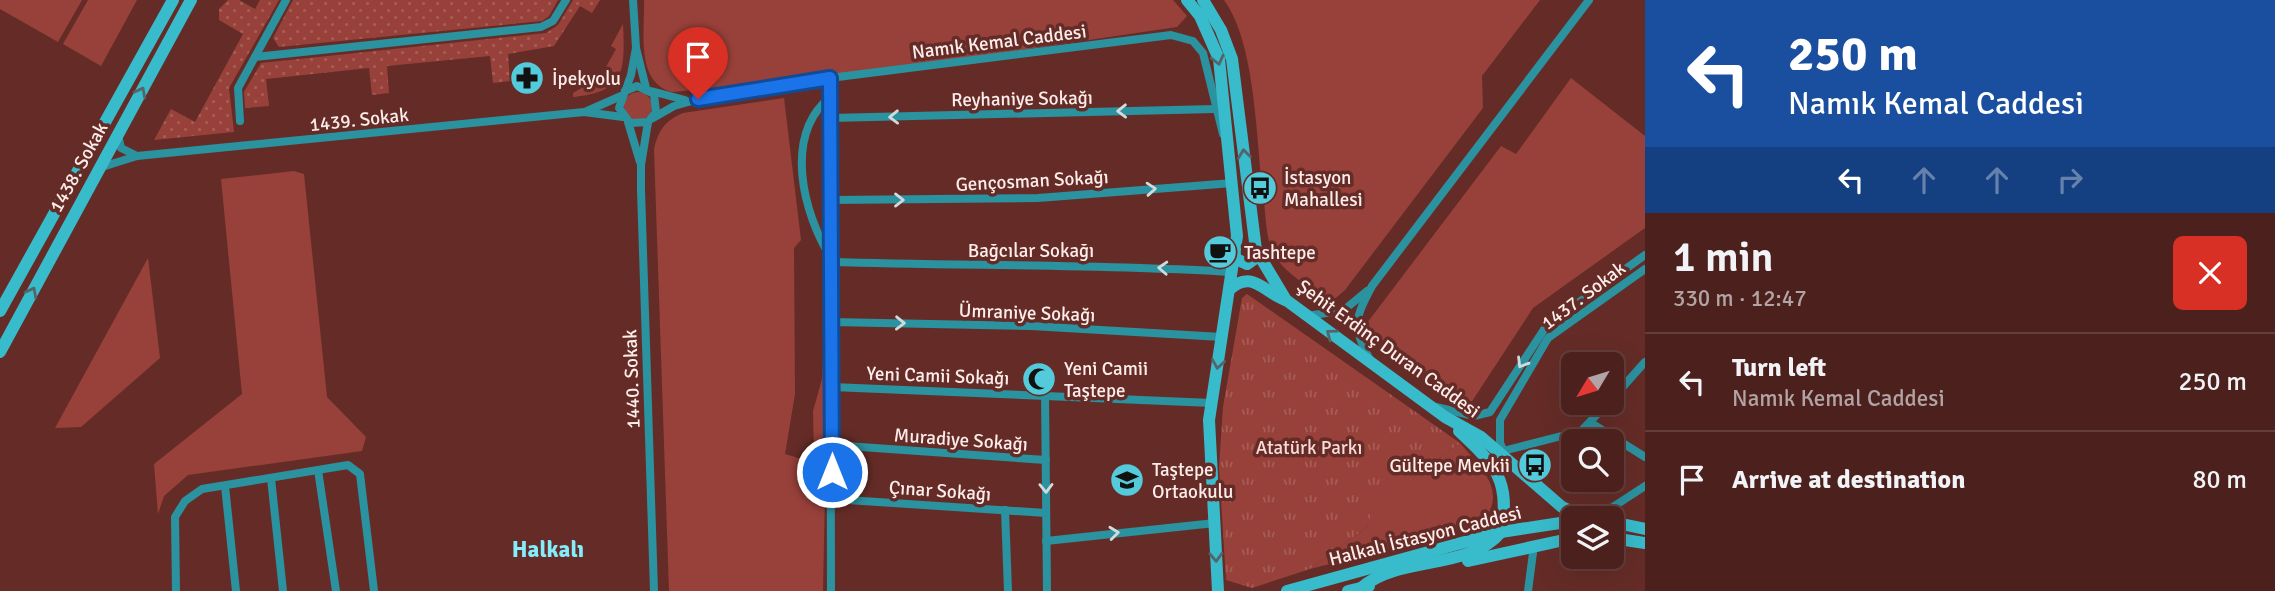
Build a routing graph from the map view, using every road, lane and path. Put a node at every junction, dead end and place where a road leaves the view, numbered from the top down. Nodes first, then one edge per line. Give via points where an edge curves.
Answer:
1 (173, 0) edge
2 (191, 0) edge
3 (286, 0) edge
4 (566, 0) edge
5 (633, 0) edge
6 (1187, 0) edge
7 (1203, 0) edge
8 (1590, 0) edge
9 (636, 48) junction
10 (255, 57) junction
11 (830, 78) junction
12 (648, 89) junction
13 (623, 93) junction
14 (830, 97) junction
15 (692, 101) junction
16 (1215, 109) junction
17 (584, 112) junction
18 (830, 118) junction
19 (625, 119) junction
20 (651, 120) junction
21 (240, 121) dead end
22 (118, 135) junction
23 (137, 156) junction
24 (1231, 160) junction
25 (641, 165) junction
26 (98, 170) junction
27 (1234, 183) junction
28 (831, 200) junction
29 (1234, 248) junction
30 (1256, 250) junction
31 (1645, 256) edge
32 (831, 260) junction
33 (1645, 269) edge
34 (1231, 272) junction
35 (1372, 286) junction
36 (1229, 290) junction
37 (1286, 300) junction
38 (0, 311) edge
39 (1308, 316) junction
40 (831, 322) junction
41 (1222, 337) junction
42 (0, 352) edge
43 (1645, 362) edge
44 (1373, 365) junction
45 (1624, 385) edge
46 (832, 387) junction
47 (1045, 395) junction
48 (1212, 402) junction
49 (1426, 403) junction
50 (1598, 415) edge
51 (1445, 417) junction
52 (1591, 423) junction
53 (832, 445) junction
54 (1506, 456) junction
55 (1645, 457) edge
56 (1046, 460) junction
57 (318, 470) junction
58 (271, 478) junction
59 (1645, 485) edge
60 (225, 486) junction
61 (832, 499) junction
62 (1561, 506) edge
63 (1614, 506) edge
64 (1005, 510) junction
65 (1046, 513) junction
66 (1215, 523) junction
67 (1561, 523) edge
68 (1624, 525) edge
69 (1645, 529) edge
70 (1501, 532) junction
71 (1561, 540) edge
72 (1624, 540) edge
73 (1046, 541) junction
74 (1645, 543) edge
75 (1534, 545) junction
76 (1354, 589) edge
77 (176, 591) edge
78 (236, 591) edge
79 (283, 591) edge
80 (336, 591) edge
81 (374, 591) edge
82 (654, 591) edge
83 (831, 591) edge
84 (1008, 591) edge
85 (1047, 591) edge
86 (1218, 591) edge
87 (1287, 591) edge
88 (1528, 591) edge

1 - 38 main road, 1438. Sokak
22 -> 2 main road, 1438. Sokak
3 - 10 street
4 - 10 street via 553,21 541,27
5 - 9 street
6 -> 24 main road via 1200,16 1219,59
30 -> 7 main road, Şehit Erdinç Duran Caddesi via 1232,59
8 - 35 street
9 - 12 street
9 - 13 street
10 - 21 street via 237,90
11 - 14 street
11 - 15 street, Namık Kemal Caddesi
11 - 16 street, Namık Kemal Caddesi via 1171,35 1193,41 1203,53
12 - 13 street via 637,86
12 - 15 street
12 - 20 street via 657,106
13 - 17 street
13 - 19 street via 619,108
14 - 18 street
14 - 32 street via 808,122 803,164 812,225
15 - 20 street
16 -> 18 street, Reyhaniye Sokağı
16 - 24 street
17 - 19 street
17 - 23 street, 1439. Sokak
18 - 28 street
19 - 20 street via 636,125
19 - 25 street
20 - 25 street
22 - 23 street via 121,148
22 - 26 main road, 1438. Sokak
23 - 26 street, 1439. Sokak
24 - 27 main road
25 - 82 street, 1440. Sokak
42 -> 26 main road, 1438. Sokak
28 -> 27 street, Gençosman Sokağı via 1038,198
27 - 29 main road
28 - 32 street
29 - 30 main road via 1236,259 1247,264
29 - 34 main road
30 - 37 main road, Şehit Erdinç Duran Caddesi
31 -> 49 street via 1547,325 1490,412 1474,416
34 -> 32 street, Bağcılar Sokağı
32 - 40 street
33 - 54 street, 1437. Sokak via 1548,338 1500,420
34 - 36 main road
35 - 39 street via 1344,310
35 - 44 street via 1357,316 1356,330
36 - 37 main road via 1249,280
36 - 41 main road
37 - 39 main road, Şehit Erdinç Duran Caddesi
44 -> 39 main road, Şehit Erdinç Duran Caddesi
40 -> 41 street, Ümraniye Sokağı via 1031,326
40 - 46 street
41 -> 48 main road
43 - 45 street
44 - 49 main road, Şehit Erdinç Duran Caddesi
46 - 47 street, Yeni Camii Sokağı
46 - 53 street
47 - 48 street, Yeni Camii Sokağı
47 - 56 street
48 - 66 main road
49 - 51 main road, Şehit Erdinç Duran Caddesi
50 - 52 street
51 - 54 main road, Şehit Erdinç Duran Caddesi
51 - 70 main road via 1499,474 1506,501
52 - 54 street via 1581,431
52 - 55 street
53 - 56 street, Muradiye Sokağı
53 - 61 street
54 - 62 main road, Şehit Erdinç Duran Caddesi
56 -> 65 street
57 - 58 street
57 - 80 street
57 - 81 street via 348,465 360,474
58 - 60 street
58 - 79 street
59 - 63 street
60 - 77 street via 202,489 185,501 176,517
60 - 78 street
61 - 64 street, Çınar Sokağı
61 - 83 street
64 - 65 street, Çınar Sokağı
64 - 84 street
65 - 73 street
73 -> 66 street
66 -> 86 main road
67 - 70 main road, Halkalı İstasyon Caddesi
68 - 69 main road
70 - 76 main road via 1481,548 1379,577
70 - 87 main road, Halkalı İstasyon Caddesi
71 - 75 main road, Halkalı İstasyon Caddesi
72 - 74 main road
73 - 85 street
75 - 76 main road, Halkalı İstasyon Caddesi
75 - 88 street

